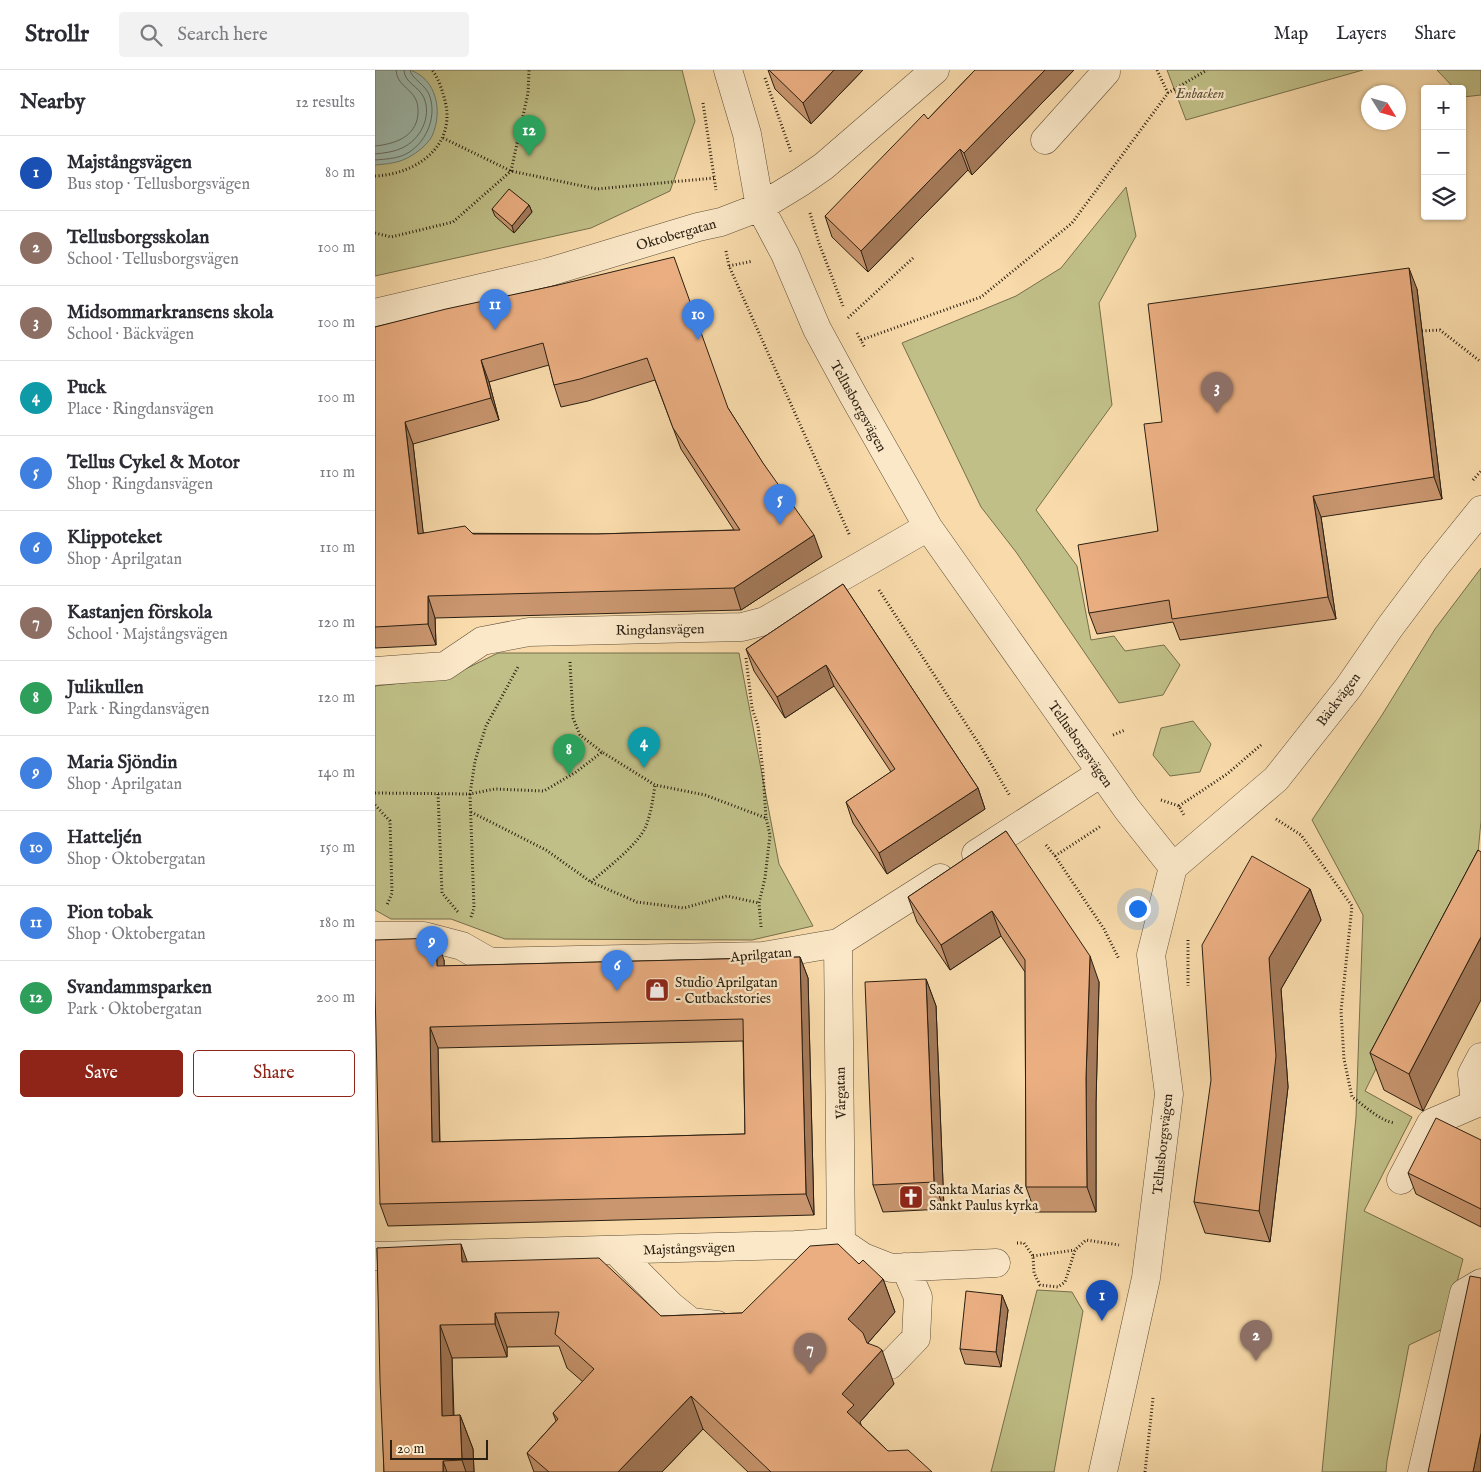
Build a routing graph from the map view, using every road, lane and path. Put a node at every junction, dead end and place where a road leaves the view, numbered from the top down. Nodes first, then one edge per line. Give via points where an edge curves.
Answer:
1 (432, 70) edge
2 (529, 70) edge
3 (728, 70) edge
4 (762, 70) edge
5 (935, 70) edge
6 (1104, 70) edge
7 (1157, 70) edge
8 (1207, 70) edge
9 (1168, 93) junction
10 (702, 96) dead end
11 (443, 138) junction
12 (1045, 140) dead end
13 (511, 171) junction
14 (375, 176) edge
15 (801, 182) junction
16 (760, 207) junction
17 (375, 233) edge
18 (913, 258) dead end
19 (729, 266) dead end
20 (375, 313) edge
21 (848, 318) junction
22 (1422, 331) dead end
23 (861, 340) junction
24 (866, 349) dead end
25 (1481, 362) edge
26 (1481, 510) edge
27 (928, 528) junction
28 (863, 564) junction
29 (743, 627) junction
30 (569, 631) junction
31 (529, 632) junction
32 (375, 671) edge
33 (1107, 728) dead end
34 (1125, 730) dead end
35 (1113, 735) junction
36 (1117, 743) dead end
37 (602, 752) junction
38 (1101, 773) junction
39 (655, 784) junction
40 (375, 793) edge
41 (438, 794) junction
42 (470, 794) junction
43 (1159, 799) dead end
44 (375, 805) edge
45 (1179, 806) dead end
46 (471, 812) junction
47 (1269, 814) dead end
48 (766, 818) junction
49 (1025, 822) junction
50 (1173, 867) junction
51 (591, 882) junction
52 (759, 902) junction
53 (385, 907) dead end
54 (465, 935) junction
55 (1187, 935) dead end
56 (375, 936) edge
57 (838, 943) junction
58 (763, 956) junction
59 (1121, 962) dead end
60 (1188, 993) dead end
61 (1481, 1057) edge
62 (1478, 1107) edge
63 (1392, 1123) dead end
64 (1401, 1180) dead end
65 (841, 1242) junction
66 (1015, 1242) dead end
67 (795, 1245) junction
68 (1121, 1245) dead end
69 (615, 1250) junction
70 (1075, 1250) junction
71 (375, 1256) edge
72 (1033, 1256) junction
73 (997, 1263) dead end
74 (905, 1267) junction
75 (786, 1273) edge
76 (1481, 1283) edge
77 (741, 1319) edge
78 (891, 1365) dead end
79 (1154, 1394) dead end
80 (1103, 1472) edge
81 (1145, 1472) edge
82 (1421, 1472) edge

1 - 11 path via 447,103 448,123
2 - 13 path via 528,93
3 - 16 street, Tellusborgsvägen via 747,134
4 - 15 path
5 - 15 street, Oktobergatan
6 - 12 street via 1106,72
7 - 9 path
8 - 9 path
9 - 23 path via 1072,222 981,297
10 - 13 path via 714,178 597,189
11 - 13 path
11 - 14 path via 422,162 400,172
13 - 17 path via 453,222 391,237
15 - 16 street, Oktobergatan
15 - 21 path via 819,243
16 - 20 street, Oktobergatan via 721,222 549,272
16 - 27 street, Tellusborgsvägen via 785,254 817,329
18 - 21 path
19 - 28 path
21 - 23 path
22 - 25 path via 1439,330
23 - 24 path
26 - 50 street, Bäckvägen via 1276,779
27 - 28 street, Ringdansvägen
27 - 38 street, Tellusborgsvägen
28 - 29 street, Ringdansvägen via 765,621
28 - 49 path via 981,747
29 - 30 street, Ringdansvägen
29 - 48 path via 752,708 758,726
30 - 31 street, Ringdansvägen
30 - 37 path via 573,718 580,735
31 - 32 street, Ringdansvägen via 482,641 445,666
31 - 42 path via 518,667 486,726 475,761
33 - 35 path
34 - 35 path
35 - 36 path
37 - 39 path
37 - 42 path via 544,790 495,789
38 - 49 street, Aprilgatan
38 - 50 street, Tellusborgsvägen
39 - 48 path via 705,795
39 - 51 path via 645,828 627,850
40 - 41 path
41 - 42 path
41 - 54 path via 442,892
42 - 46 path
43 - 45 path
44 - 53 path via 390,821 392,893
46 - 51 path via 546,850
46 - 54 path via 474,908
47 - 63 path via 1301,835 1353,906 1341,1011 1344,1059 1352,1097
48 - 52 path via 770,835
49 - 57 street, Aprilgatan
49 - 59 path via 1055,856 1104,929
50 - 80 street, Tellusborgsvägen via 1151,955 1169,1094 1146,1278
51 - 52 path via 637,902 684,908 727,896
52 - 58 path
54 - 56 street, Aprilgatan
54 - 58 street, Aprilgatan via 490,962
55 - 60 path
57 - 58 street, Aprilgatan
57 - 65 street, Vårgatan
61 - 62 street via 1472,1074
62 - 64 street via 1431,1123
65 - 67 street, Majstångsvägen
65 - 74 street via 863,1257 891,1268
66 - 72 path via 1024,1242
67 - 69 street, Majstångsvägen
67 - 75 street
68 - 70 path via 1086,1240
69 - 71 street, Majstångsvägen
69 - 77 street via 691,1322 726,1325
70 - 72 path
70 - 72 path via 1065,1282 1058,1287 1040,1285 1034,1273
73 - 74 street
74 - 78 street via 918,1297 916,1338
76 - 82 street via 1464,1293
79 - 81 path

